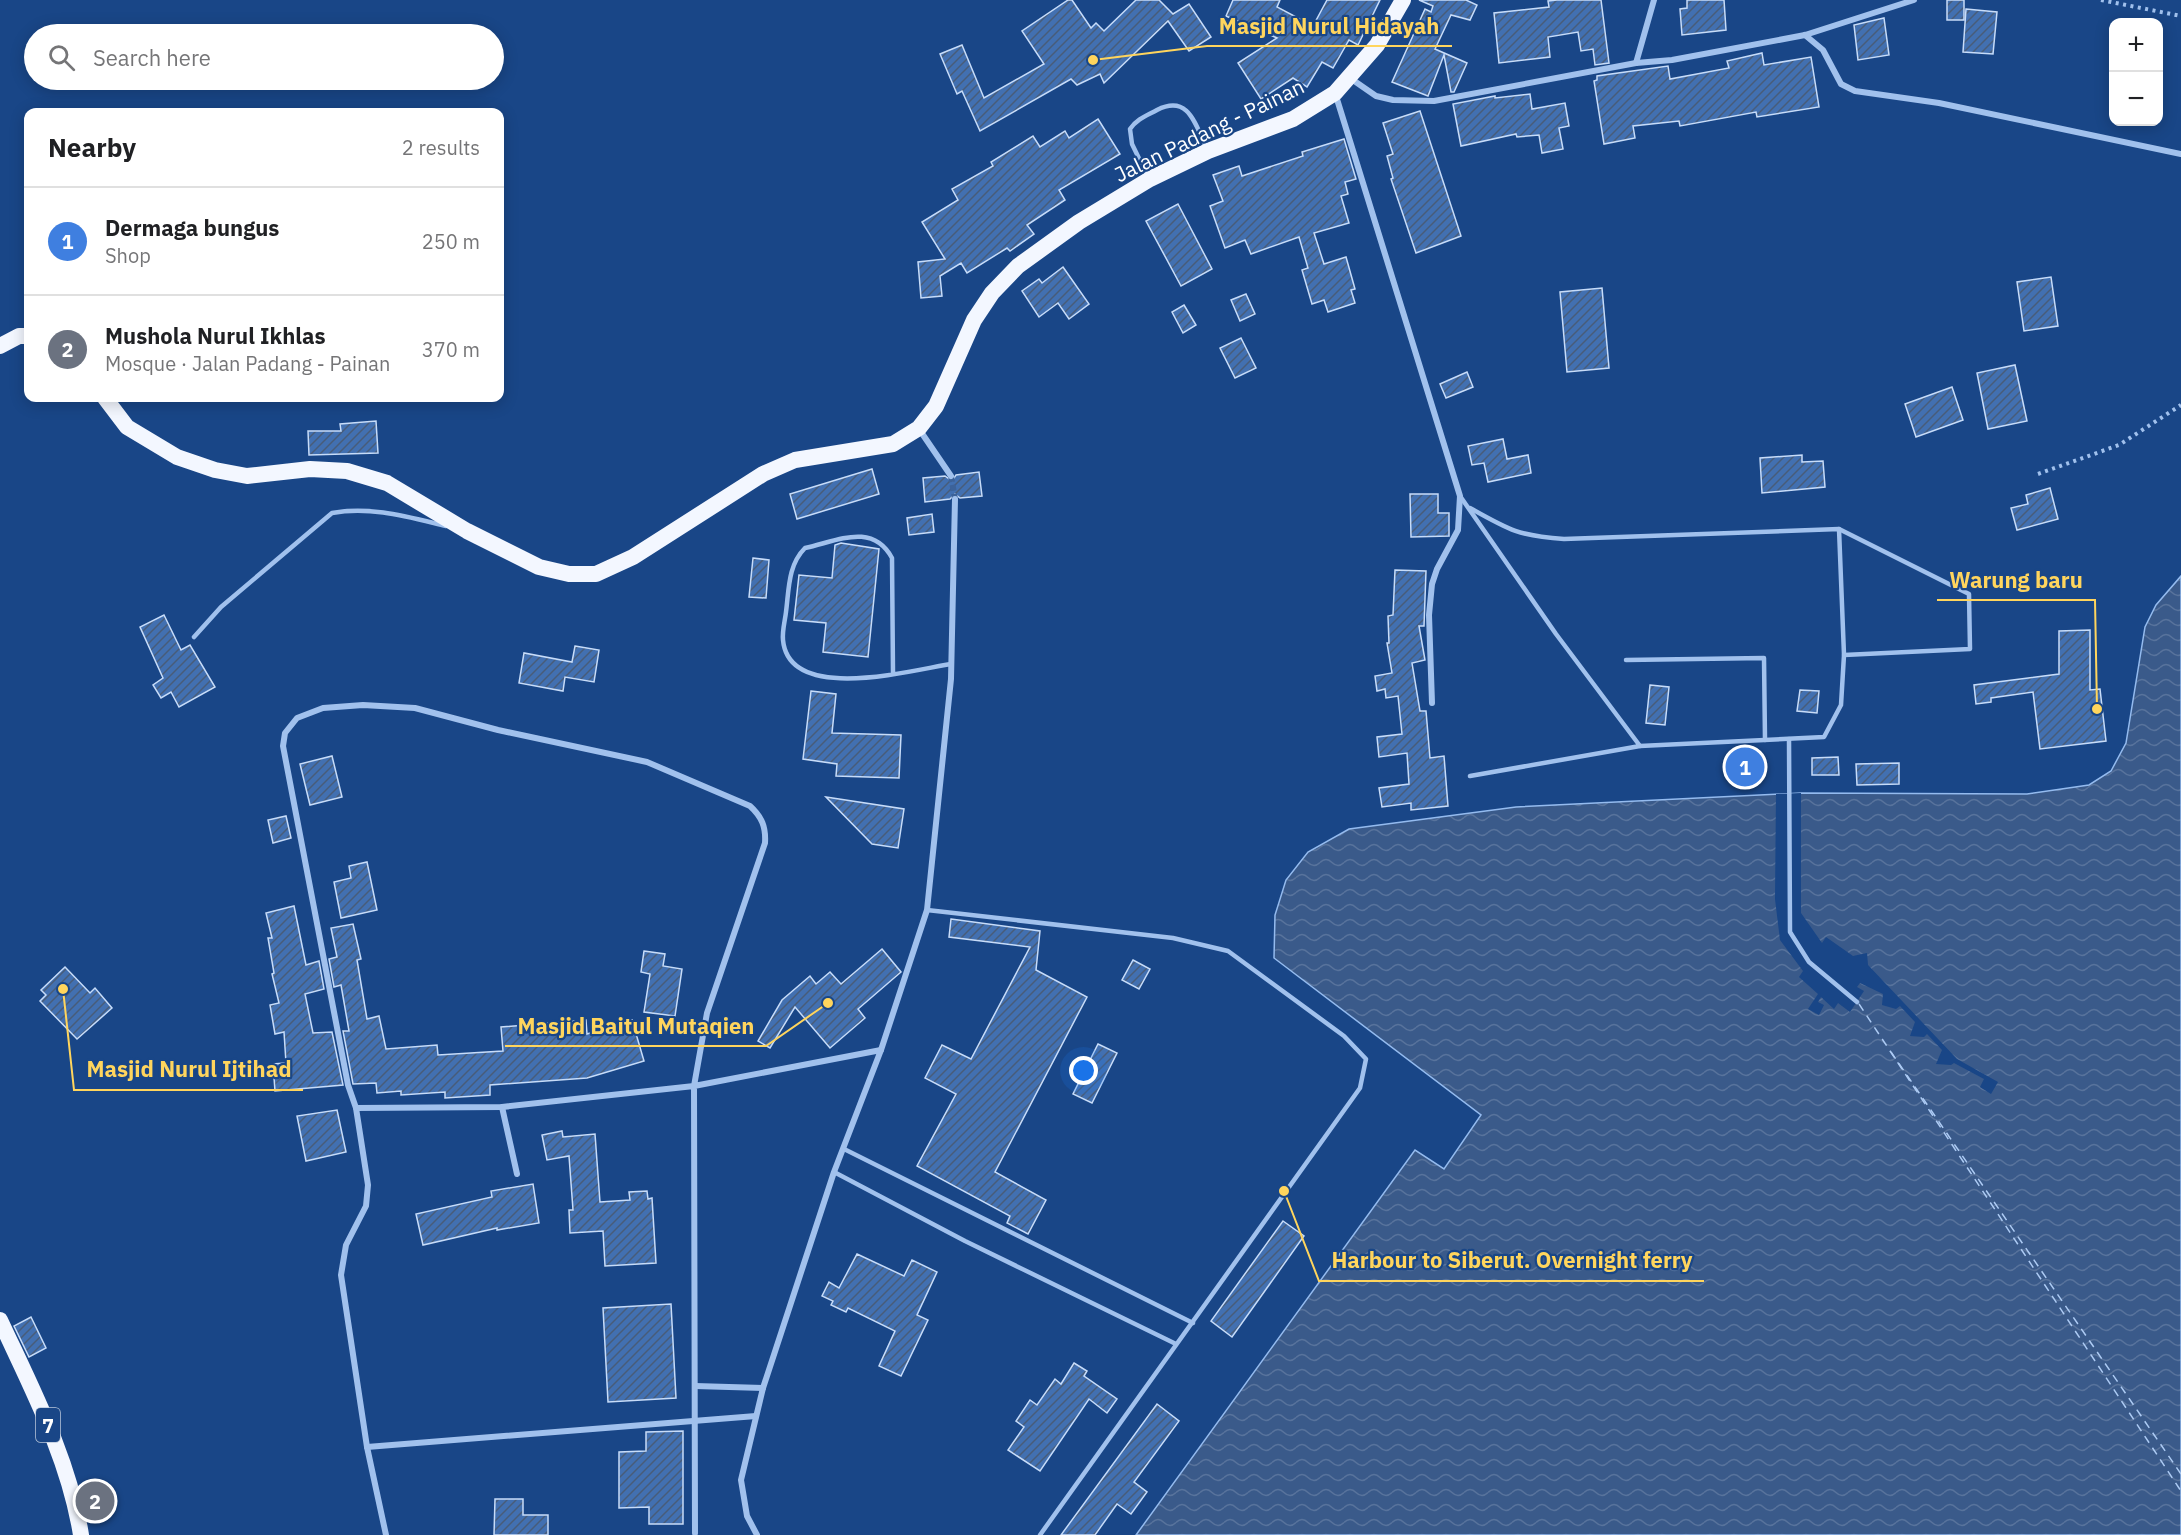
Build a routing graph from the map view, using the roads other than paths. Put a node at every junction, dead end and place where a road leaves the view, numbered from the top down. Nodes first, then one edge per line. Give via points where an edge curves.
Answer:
1 (1403, 0) edge
2 (1654, 0) edge
3 (1914, 0) edge
4 (1805, 35) junction
5 (1636, 63) junction
6 (1350, 78) junction
7 (1335, 93) junction
8 (1208, 151) junction
9 (2181, 154) edge
10 (1150, 179) junction
11 (24, 336) edge
12 (0, 346) edge
13 (108, 402) edge
14 (919, 428) junction
15 (951, 476) tunnel mouth
16 (1460, 496) junction
17 (955, 499) tunnel mouth
18 (1470, 508) junction
19 (1839, 529) junction
20 (466, 531) junction
21 (194, 637) dead end
22 (1844, 655) junction
23 (1626, 660) dead end
24 (951, 664) junction
25 (893, 673) junction
26 (1431, 703) dead end
27 (1789, 739) junction
28 (1765, 740) junction
29 (1640, 746) junction
30 (1470, 776) dead end
31 (927, 910) junction
32 (1857, 1002) dead end
33 (881, 1050) junction
34 (694, 1086) junction
35 (502, 1107) junction
36 (356, 1108) junction
37 (844, 1149) junction
38 (834, 1172) junction
39 (517, 1174) dead end
40 (0, 1320) edge
41 (1193, 1323) junction
42 (1176, 1344) junction
43 (695, 1386) junction
44 (763, 1388) junction
45 (756, 1416) junction
46 (694, 1420) junction
47 (367, 1447) junction
48 (695, 1533) dead end
49 (81, 1535) edge
50 (386, 1535) edge
51 (757, 1535) edge
52 (1040, 1535) edge

1 - 6 highway, Jalan Padang - Painan via 1377,45
2 - 5 street
3 - 4 street
4 - 5 street
4 - 9 street via 1823,50 1841,84 1855,92 1939,103
5 - 6 street via 1434,101 1376,96
6 - 7 highway, Jalan Padang - Painan
7 - 8 highway, Jalan Padang - Painan via 1293,119
7 - 16 street
8 - 10 highway, Jalan Padang - Painan
8 - 10 lane via 1189,114 1183,107 1170,104 1135,121 1130,129 1132,144
10 - 14 highway, Jalan Padang - Painan via 1079,222 1018,266 992,293 974,320 936,406
11 - 12 highway
13 - 20 highway, Jalan Padang - Painan via 127,427 177,457 247,476 310,469 347,471 387,483
14 - 15 street
14 - 20 highway, Jalan Padang - Painan via 893,444 795,460 763,474 633,557 596,574 569,574 539,567
16 - 18 lane
16 - 26 street via 1458,530 1432,584
17 - 24 street
18 - 19 lane via 1528,537
18 - 29 lane via 1556,634
19 - 22 lane
19 - 22 lane via 1969,594 1970,649
20 - 21 lane via 386,513 355,509 332,513 221,607
22 - 27 lane via 1841,705 1824,737
23 - 28 lane via 1764,658
24 - 25 lane
24 - 31 street
25 - 25 lane via 835,680 816,677 799,667 788,654 783,640 792,566 805,548 862,535 885,545 892,558
27 - 28 lane
27 - 32 lane via 1791,932 1809,962
28 - 29 lane
29 - 30 lane
31 - 33 street
31 - 41 lane via 1173,938 1228,951 1344,1036 1366,1059 1360,1089
33 - 34 street
33 - 37 street
34 - 35 street
34 - 36 street via 707,1013 765,843 766,829 758,814 750,806 647,762 415,708 363,705 323,708 297,718 285,733 283,746 348,1085
34 - 43 street
35 - 36 street
35 - 39 street
36 - 47 street via 368,1185 366,1206 346,1245 341,1275
37 - 38 street
37 - 41 lane
38 - 42 lane
38 - 44 street
40 - 49 highway, 7 via 55,1440
41 - 42 lane
42 - 52 lane
43 - 44 street
43 - 46 street
44 - 45 street
45 - 46 street
45 - 51 street via 741,1480 747,1516
46 - 47 street
46 - 48 street
47 - 50 street

